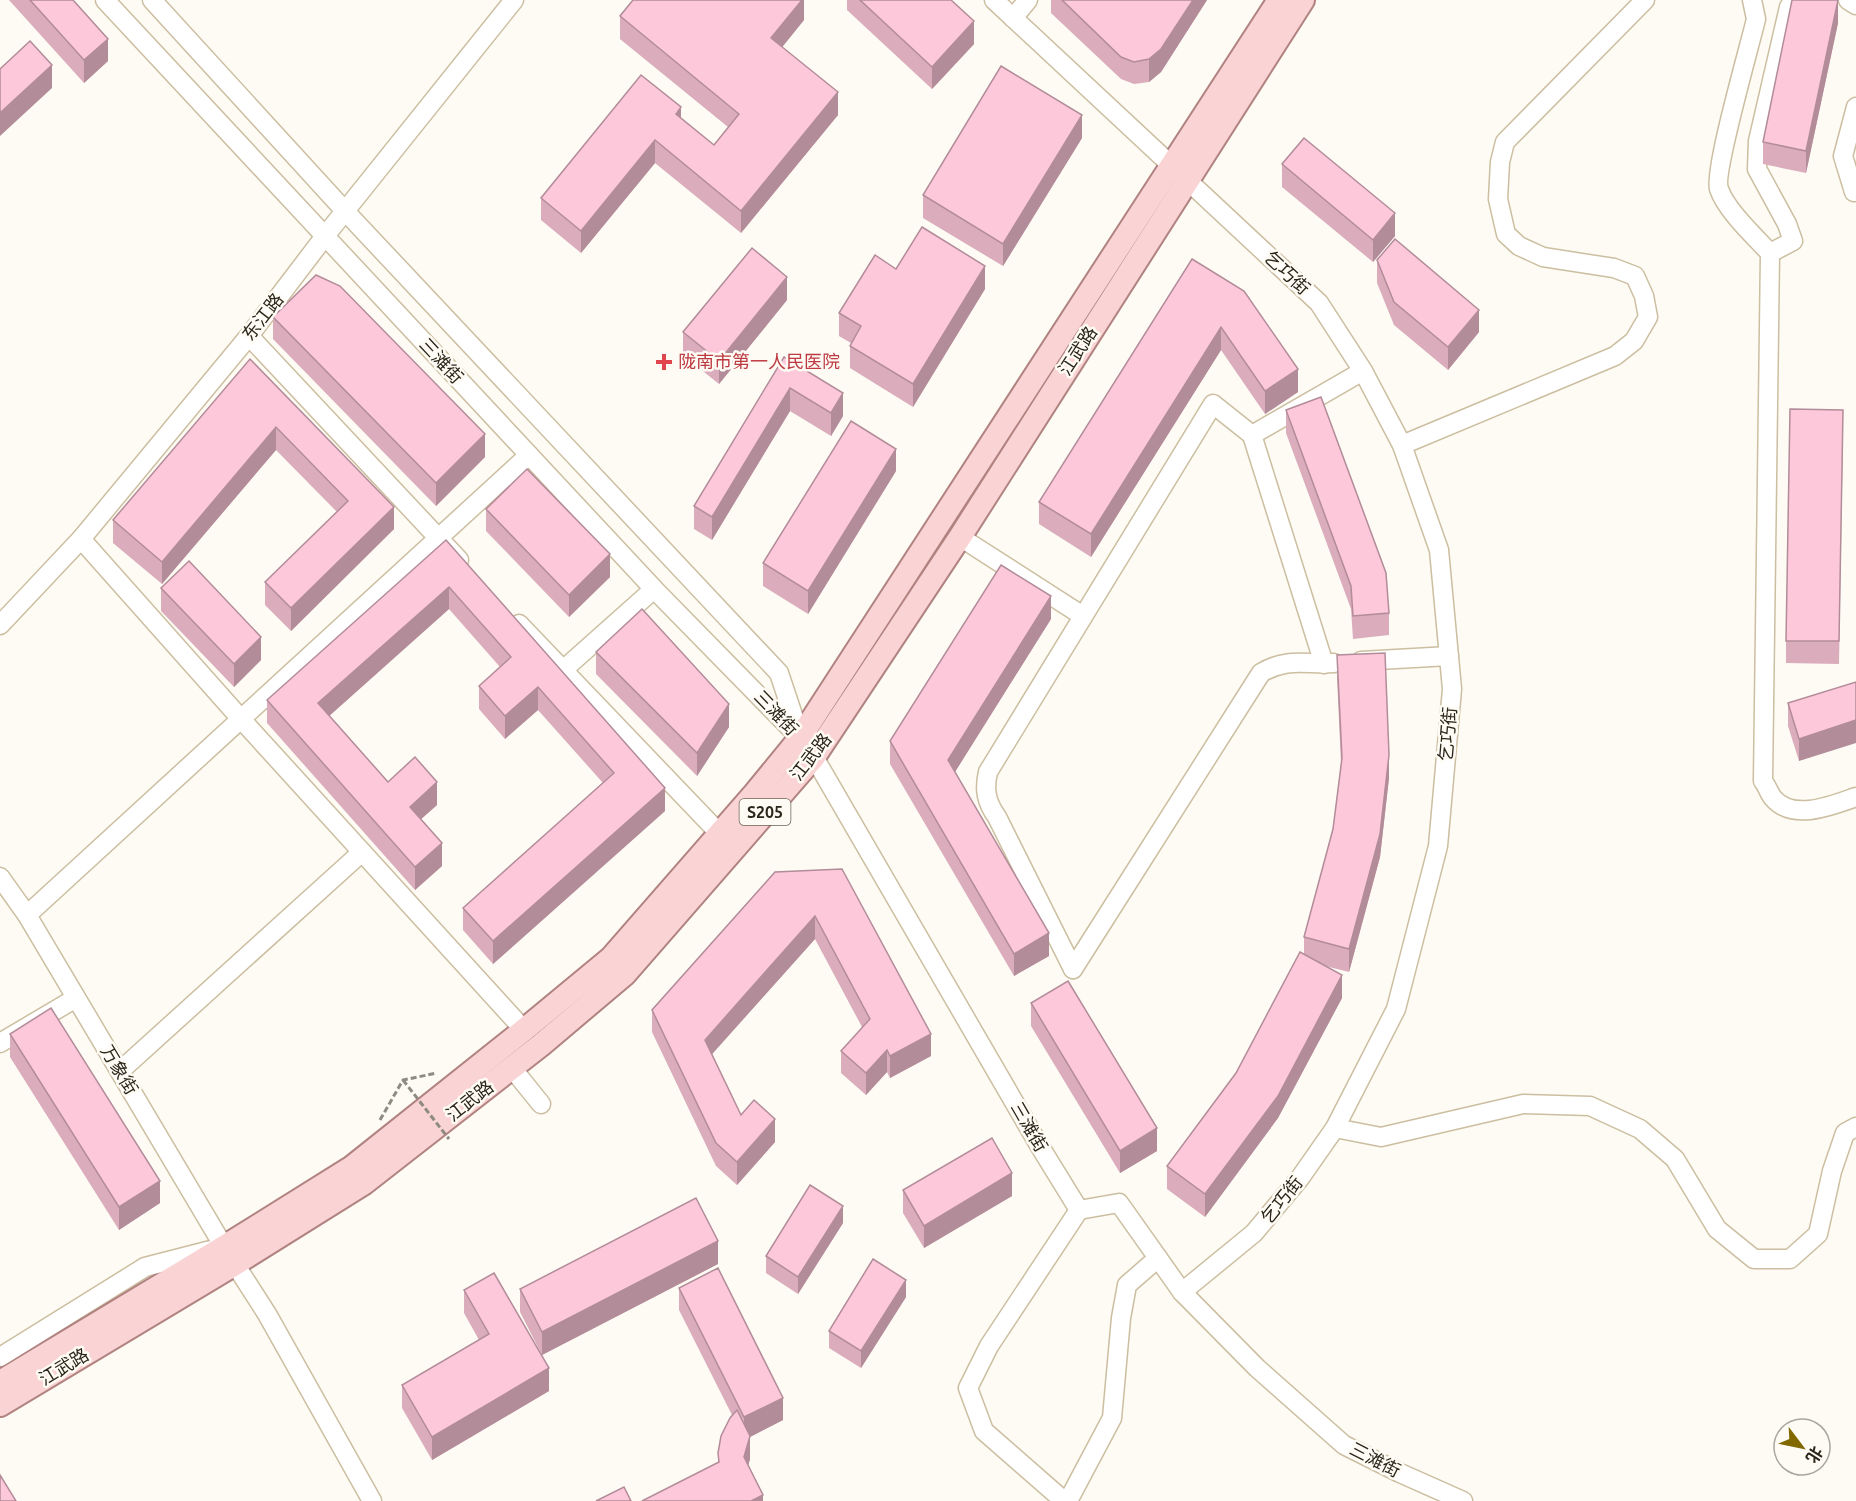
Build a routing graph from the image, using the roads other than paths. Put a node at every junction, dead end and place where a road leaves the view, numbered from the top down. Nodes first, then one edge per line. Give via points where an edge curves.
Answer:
1 (105, 0) edge
2 (153, 0) edge
3 (514, 0) edge
4 (994, 0) edge
5 (1028, 0) edge
6 (1279, 0) edge
7 (1303, 0) edge
8 (1645, 0) edge
9 (1752, 0) edge
10 (1794, 0) edge
11 (1848, 0) edge
12 (1856, 5) edge
13 (1013, 18) junction
14 (1856, 107) edge
15 (1180, 173) junction
16 (1856, 191) edge
17 (345, 212) junction
18 (325, 236) junction
19 (1770, 253) junction
20 (249, 336) junction
21 (1363, 371) junction
22 (1252, 435) junction
23 (1402, 445) junction
24 (529, 455) junction
25 (960, 537) junction
26 (438, 538) junction
27 (81, 539) junction
28 (469, 571) edge
29 (654, 589) junction
30 (508, 612) edge
31 (1083, 616) junction
32 (0, 625) edge
33 (1449, 656) junction
34 (1324, 664) junction
35 (562, 670) junction
36 (241, 719) junction
37 (800, 738) junction
38 (814, 757) junction
39 (1856, 797) edge
40 (719, 833) junction
41 (362, 852) junction
42 (0, 877) edge
43 (27, 915) junction
44 (76, 998) junction
45 (524, 1030) junction
46 (0, 1043) edge
47 (512, 1068) junction
48 (120, 1071) junction
49 (541, 1104) dead end
50 (1856, 1126) edge
51 (1335, 1128) junction
52 (1079, 1210) junction
53 (229, 1256) junction
54 (1158, 1258) junction
55 (1182, 1292) junction
56 (2, 1352) edge
57 (0, 1382) edge
58 (0, 1405) edge
59 (372, 1501) edge
60 (1066, 1501) edge
61 (1463, 1501) edge

1 - 18 street, 三滩街
2 - 17 street
3 - 17 street, 东江路
4 - 13 street, 乞巧街
5 - 13 street
6 - 15 main road, 江武路 / S205
7 - 15 main road, 江武路 / S205
8 - 23 street via 1505,142 1498,199 1506,234 1519,246 1543,256 1614,268 1635,276 1648,317 1634,341 1615,356
9 - 19 street via 1756,20 1722,156 1718,188 1733,213
10 - 19 street via 1789,6 1758,141 1757,169 1794,241
11 - 12 street
13 - 15 street, 乞巧街
14 - 16 street via 1843,156
15 - 21 street, 乞巧街 via 1319,303
15 - 25 main road, 江武路 / S205
15 - 37 main road, 江武路 / S205
17 - 18 street, 东江路
17 - 37 street via 780,673
18 - 20 street, 东江路
18 - 24 street, 三滩街
19 - 39 street via 1763,781 1774,800 1793,810 1825,807
20 - 26 street
20 - 27 street, 东江路
21 - 22 street
21 - 23 street, 乞巧街
22 - 31 street via 1213,404
22 - 34 street
23 - 33 street, 乞巧街 via 1439,550
24 - 26 street
24 - 29 street, 三滩街
25 - 31 street
25 - 38 main road, 江武路 / S205
26 - 28 street
26 - 36 street
27 - 32 street, 东江路
27 - 36 street
29 - 35 street
29 - 37 street, 三滩街
30 - 35 street
31 - 34 street via 992,763 985,781 987,800 1073,969 1261,673 1291,662
33 - 34 street
33 - 51 street, 乞巧街 via 1452,689 1438,846 1396,1010
35 - 40 street
36 - 41 street
36 - 43 street
37 - 38 street, 三滩街
37 - 40 main road, 江武路 / S205
38 - 47 main road, 江武路 / S205 via 625,974
38 - 52 street, 三滩街
40 - 45 main road, 江武路 / S205 via 611,958
41 - 45 street
41 - 48 street
42 - 43 street, 万象街
43 - 44 street, 万象街
44 - 46 street
44 - 48 street, 万象街
45 - 53 main road, 江武路 / S205 via 352,1167
47 - 49 street
47 - 53 main road, 江武路 / S205 via 363,1184
48 - 53 street, 万象街
50 - 51 street via 1845,1133 1818,1234 1790,1259 1754,1259 1717,1229 1675,1160 1640,1129 1590,1106 1523,1104 1382,1137
51 - 55 street, 乞巧街 via 1254,1233
52 - 54 street, 三滩街 via 1119,1203
52 - 60 street via 989,1346 968,1388 984,1431
53 - 56 street via 145,1267
53 - 57 main road, 江武路 / S205
53 - 58 main road, 江武路 / S205
53 - 59 street, 万象街 via 267,1314
54 - 55 street, 三滩街
54 - 60 street via 1126,1285 1112,1418
55 - 61 street, 三滩街 via 1257,1368 1344,1445

